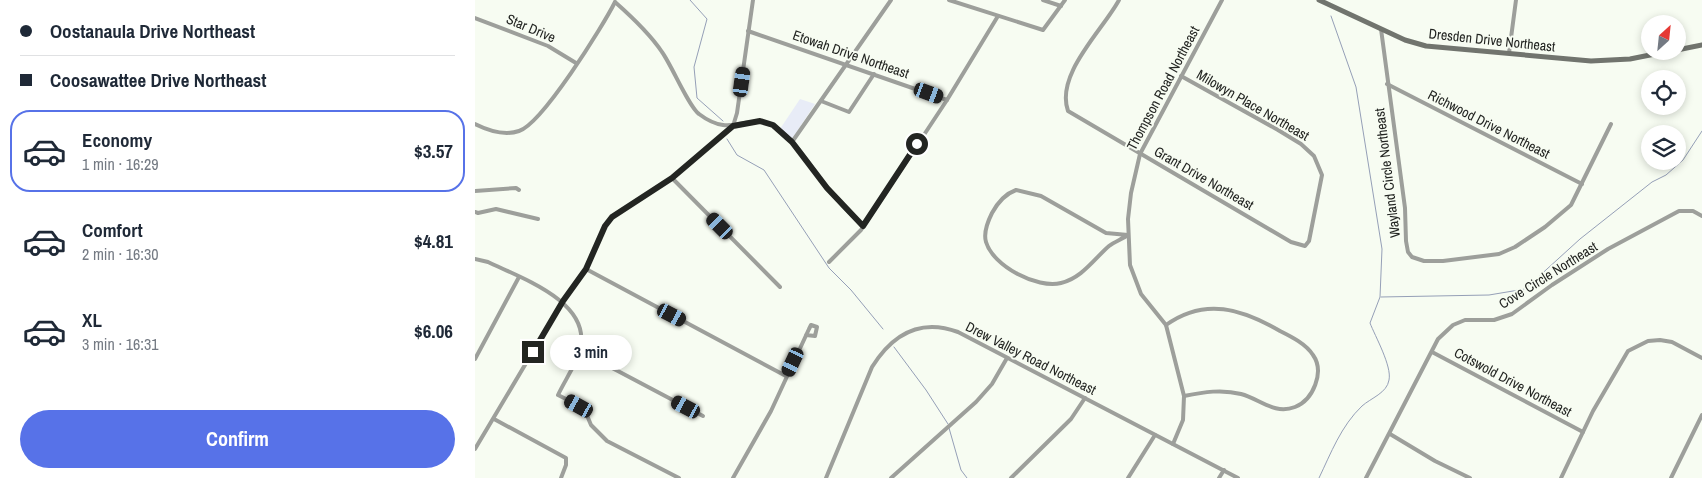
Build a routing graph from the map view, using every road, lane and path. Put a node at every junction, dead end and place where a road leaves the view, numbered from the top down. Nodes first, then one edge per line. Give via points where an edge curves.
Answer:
1 (753, 0) edge
2 (891, 0) edge
3 (949, 0) edge
4 (1043, 0) edge
5 (1065, 0) edge
6 (1119, 0) edge
7 (1222, 0) edge
8 (1319, 0) edge
9 (1516, 0) edge
10 (615, 1) edge
11 (1061, 6) junction
12 (998, 16) junction
13 (475, 18) edge
14 (1381, 29) junction
15 (748, 31) junction
16 (1702, 45) edge
17 (1686, 48) edge
18 (1509, 53) junction
19 (1641, 57) edge
20 (576, 63) junction
21 (847, 64) junction
22 (874, 74) junction
23 (1181, 76) junction
24 (1387, 84) junction
25 (947, 100) junction
26 (821, 101) junction
27 (475, 124) edge
28 (1611, 124) dead end
29 (733, 126) junction
30 (792, 142) junction
31 (1140, 154) junction
32 (1312, 155) joint
33 (672, 178) junction
34 (1581, 184) junction
35 (475, 190) edge
36 (519, 190) dead end
37 (475, 212) edge
38 (1702, 216) edge
39 (538, 219) dead end
40 (863, 226) junction
41 (1129, 235) junction
42 (475, 259) edge
43 (829, 262) dead end
44 (586, 269) junction
45 (519, 276) junction
46 (781, 287) dead end
47 (563, 301) junction
48 (1166, 325) junction
49 (806, 335) dead end
50 (580, 351) junction
51 (1432, 352) junction
52 (1007, 358) junction
53 (1702, 358) edge
54 (475, 359) edge
55 (786, 376) junction
56 (1185, 396) junction
57 (1085, 398) junction
58 (1702, 415) edge
59 (703, 416) dead end
60 (494, 419) junction
61 (1583, 432) junction
62 (1390, 434) junction
63 (1155, 435) junction
64 (1173, 444) junction
65 (475, 449) edge
66 (1224, 470) junction
67 (561, 478) edge
68 (679, 478) edge
69 (733, 478) edge
70 (826, 478) edge
71 (891, 478) edge
72 (1011, 478) edge
73 (1128, 478) edge
74 (1219, 478) edge
75 (1238, 478) edge
76 (1366, 478) edge
77 (1470, 478) edge
78 (1561, 478) edge
79 (1671, 478) edge

1 - 15 street
2 - 21 street
3 - 12 street
4 - 11 street
5 - 11 street
6 - 31 street, Grant Drive Northeast via 1073,68 1065,104 1068,111
7 - 23 street, Thompson Road Northeast
8 - 14 street, Dresden Drive Northeast
9 - 18 street
10 - 20 street
10 - 29 street via 663,53 697,113 716,124
11 - 12 street via 1043,30
12 - 25 street
13 - 20 street, Star Drive via 548,46
14 - 18 street, Dresden Drive Northeast via 1426,46
14 - 24 street, Wayland Circle Northeast
15 - 21 street, Etowah Drive Northeast
15 - 29 street
16 - 17 street
18 - 19 street, Dresden Drive Northeast via 1591,61
20 - 27 street via 534,122 521,131 505,134
21 - 22 street, Etowah Drive Northeast
21 - 26 street
22 - 25 street, Etowah Drive Northeast
22 - 26 street via 849,112
23 - 31 street, Thompson Road Northeast
23 - 32 street, Milowyn Place Northeast via 1278,130
24 - 34 street, Richwood Drive Northeast
24 - 34 street, Wayland Circle Northeast via 1405,208 1406,241 1412,257 1443,261 1499,254 1558,218 1571,204
25 - 40 street
26 - 30 street
28 - 34 street, Wayland Circle Northeast
29 - 30 street via 760,121 773,125
29 - 33 street
30 - 40 street via 827,188
31 - 32 street, Grant Drive Northeast via 1301,246 1309,241 1322,175
31 - 41 street, Thompson Road Northeast via 1131,193
33 - 44 street via 612,217
33 - 46 street
35 - 36 street
37 - 39 street via 496,209
38 - 51 street, Cove Circle Northeast via 1679,211 1609,249 1512,314 1494,320 1465,320 1453,324
40 - 43 street
41 - 41 street via 1106,233 1041,196 1016,190 1008,193 996,206 988,220 985,241 1004,265 1035,282 1061,283 1077,276 1109,246
41 - 48 street, Thompson Road Northeast via 1130,265 1135,282
42 - 45 street
44 - 47 street
44 - 55 street
45 - 47 street
45 - 54 street
47 - 50 street via 580,323
47 - 60 street
48 - 56 street, Thompson Road Northeast
48 - 56 street via 1193,311 1225,308 1238,311 1263,321 1305,346 1317,361 1312,392 1296,406 1283,410 1242,394 1224,391
49 - 55 street
50 - 59 street
50 - 68 street via 558,395 579,406 607,441
51 - 61 street, Cotswold Drive Northeast
51 - 62 street, Cove Circle Northeast
52 - 57 street, Drew Valley Road Northeast
52 - 70 street, Drew Valley Road Northeast via 948,328 918,329 892,341 872,367
52 - 71 street via 992,384 976,402
53 - 61 street via 1672,342 1648,341 1636,346 1623,357
55 - 69 street
56 - 64 street, Thompson Road Northeast via 1183,420
57 - 63 street, Drew Valley Road Northeast
57 - 72 street via 1071,419
58 - 79 street
60 - 65 street
60 - 67 street via 566,458
61 - 78 street
62 - 76 street, Cove Circle Northeast
62 - 77 street
63 - 64 street, Drew Valley Road Northeast
63 - 73 street
64 - 66 street, Drew Valley Road Northeast
66 - 74 street
66 - 75 street, Drew Valley Road Northeast

